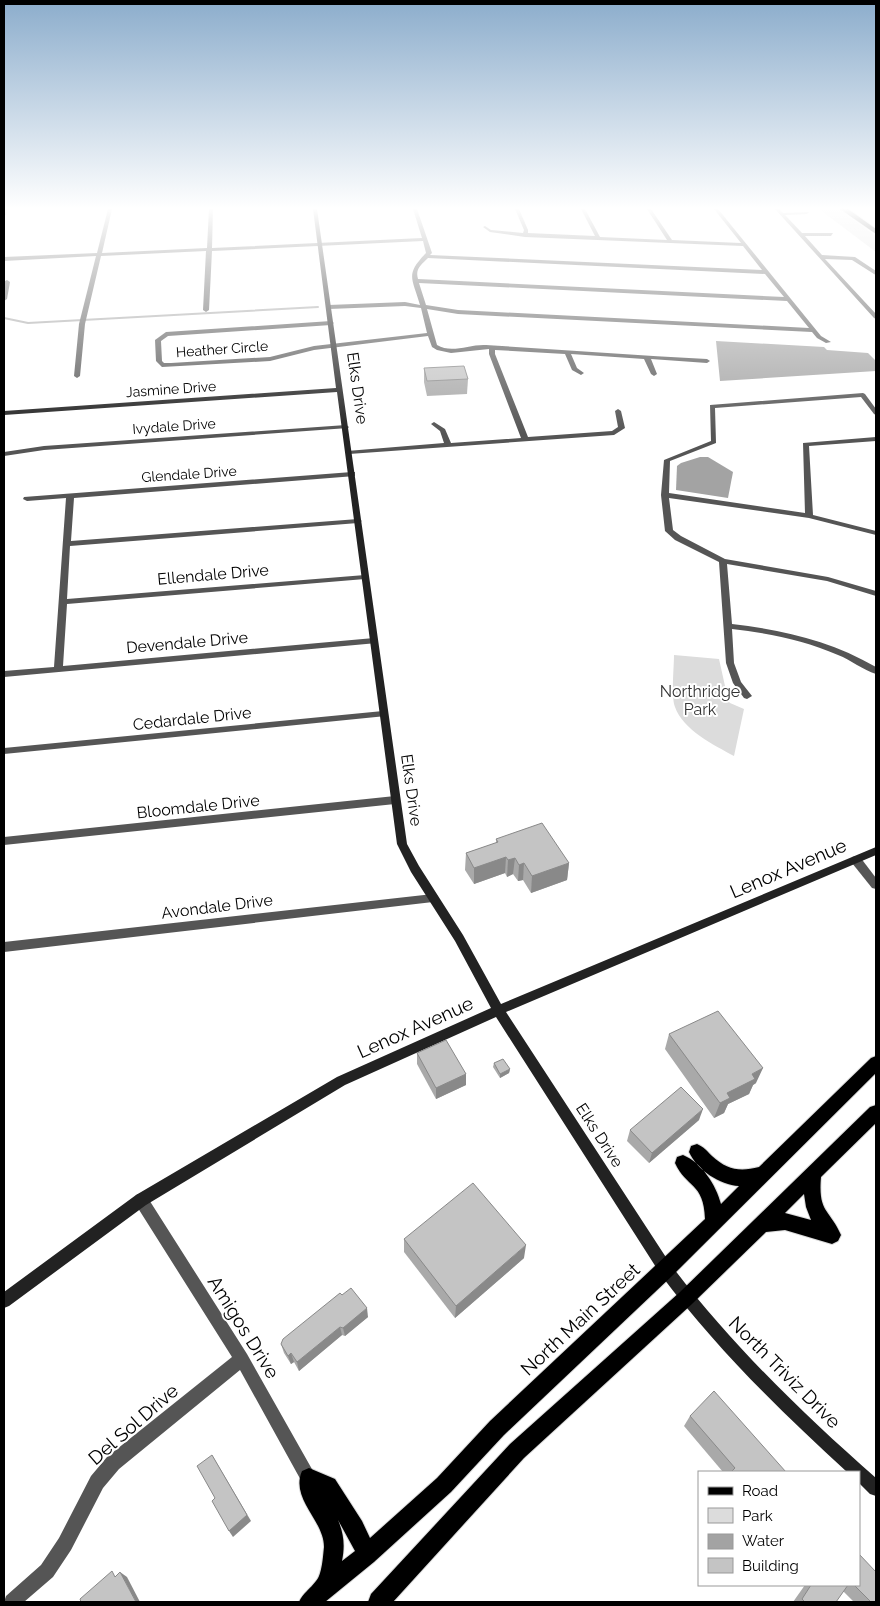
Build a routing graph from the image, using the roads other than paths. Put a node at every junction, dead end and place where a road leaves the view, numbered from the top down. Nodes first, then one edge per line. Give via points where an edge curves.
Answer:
1 (7, 284) edge
2 (92, 284) edge
3 (207, 284) edge
4 (326, 284) edge
5 (417, 284) edge
6 (477, 284) edge
7 (776, 284) edge
8 (847, 284) edge
9 (4, 298) edge
10 (788, 299) junction
11 (422, 306) junction
12 (329, 307) junction
13 (206, 310) dead end
14 (875, 314) edge
15 (331, 323) junction
16 (814, 330) junction
17 (430, 334) junction
18 (828, 342) dead end
19 (334, 345) junction
20 (492, 348) junction
21 (567, 352) junction
22 (646, 356) junction
23 (707, 361) dead end
24 (581, 373) dead end
25 (654, 374) dead end
26 (78, 376) dead end
27 (341, 390) junction
28 (618, 411) dead end
29 (4, 413) edge
30 (876, 413) edge
31 (434, 424) dead end
32 (346, 427) junction
33 (876, 438) edge
34 (525, 439) junction
35 (448, 445) junction
36 (349, 452) junction
37 (4, 454) edge
38 (352, 474) junction
39 (665, 495) junction
40 (70, 496) junction
41 (27, 499) dead end
42 (809, 516) junction
43 (358, 521) junction
44 (876, 534) edge
45 (67, 544) junction
46 (723, 561) junction
47 (365, 577) junction
48 (876, 594) edge
49 (64, 602) junction
50 (728, 626) junction
51 (374, 641) junction
52 (58, 669) junction
53 (876, 671) edge
54 (4, 674) edge
55 (747, 696) dead end
56 (383, 714) junction
57 (4, 751) edge
58 (396, 800) junction
59 (4, 841) edge
60 (876, 851) edge
61 (856, 860) junction
62 (876, 885) edge
63 (434, 898) junction
64 (4, 948) edge
65 (498, 1010) junction
66 (876, 1063) edge
67 (876, 1112) edge
68 (697, 1152) dead end
69 (683, 1164) dead end
70 (765, 1173) junction
71 (812, 1174) junction
72 (141, 1200) junction
73 (714, 1223) junction
74 (762, 1224) junction
75 (666, 1270) junction
76 (686, 1298) junction
77 (4, 1301) edge
78 (242, 1359) junction
79 (857, 1471) edge
80 (860, 1474) edge
81 (309, 1478) junction
82 (876, 1488) edge
83 (366, 1555) junction
84 (328, 1585) junction
85 (12, 1602) edge
86 (310, 1602) edge
87 (379, 1602) edge

1 - 9 street
2 - 26 street via 82,324
3 - 13 street
4 - 12 main road, Elks Drive
5 - 11 street
6 - 10 street
7 - 10 street
8 - 14 street
10 - 16 street
11 - 12 street
11 - 16 street via 458,312
11 - 17 street
12 - 15 main road, Elks Drive
15 - 19 main road, Elks Drive
15 - 19 street, Heather Circle via 166,334 158,340 159,361 171,365 260,360
16 - 18 street
17 - 19 street
17 - 20 street via 434,346 440,349
19 - 27 main road, Elks Drive
20 - 21 street
20 - 34 street
21 - 22 street
21 - 24 street via 574,368
22 - 23 street
22 - 25 street
27 - 29 main road, Jasmine Drive
27 - 32 main road, Elks Drive
28 - 34 street via 622,426 617,432
30 - 39 street via 863,395 712,406 714,442 667,460
31 - 35 street via 442,430
32 - 36 main road, Elks Drive
32 - 37 street, Ivydale Drive via 44,448
33 - 42 street via 805,444
34 - 35 street
35 - 36 street
36 - 38 main road, Elks Drive
38 - 40 street, Glendale Drive
38 - 43 main road, Elks Drive
39 - 42 street
39 - 46 street via 669,531
40 - 41 street, Glendale Drive
40 - 45 street
42 - 44 street
43 - 45 street
43 - 47 main road, Elks Drive
45 - 49 street
46 - 48 street via 828,579
46 - 50 street
47 - 49 street, Ellendale Drive
47 - 51 main road, Elks Drive
49 - 52 street
50 - 53 street via 788,635 825,646
50 - 55 street via 730,663
51 - 52 street, Devendale Drive
51 - 56 main road, Elks Drive
52 - 54 street, Devendale Drive
56 - 57 street, Cedardale Drive
56 - 58 main road, Elks Drive
58 - 59 street, Bloomdale Drive
58 - 63 main road, Elks Drive via 402,844
60 - 61 main road, Lenox Avenue
61 - 62 street
61 - 65 main road, Lenox Avenue
63 - 64 street, Avondale Drive
63 - 65 main road, Elks Drive
65 - 72 main road, Lenox Avenue via 341,1081
65 - 75 main road, Elks Drive
66 - 70 main road, North Main Street
67 - 71 main road
68 - 70 main road via 724,1176 749,1179
69 - 73 main road via 700,1179 712,1196
70 - 73 main road, North Main Street
71 - 74 main road
71 - 74 main road via 810,1197 817,1216 832,1235 785,1221
72 - 77 main road, Lenox Avenue
72 - 78 street, Amigos Drive
73 - 75 main road, North Main Street
74 - 76 main road
75 - 76 main road, Elks Drive
75 - 83 main road, North Main Street via 497,1428 444,1485
76 - 79 main road, North Triviz Drive via 756,1375
76 - 87 main road via 510,1457
78 - 81 street, Amigos Drive
78 - 85 street, Del Sol Drive via 113,1463 97,1482 47,1571
80 - 82 main road, North Triviz Drive
81 - 83 main road via 328,1486 355,1528
81 - 84 main road via 312,1497 330,1524 333,1536
83 - 84 main road, North Main Street
84 - 86 main road, North Main Street

